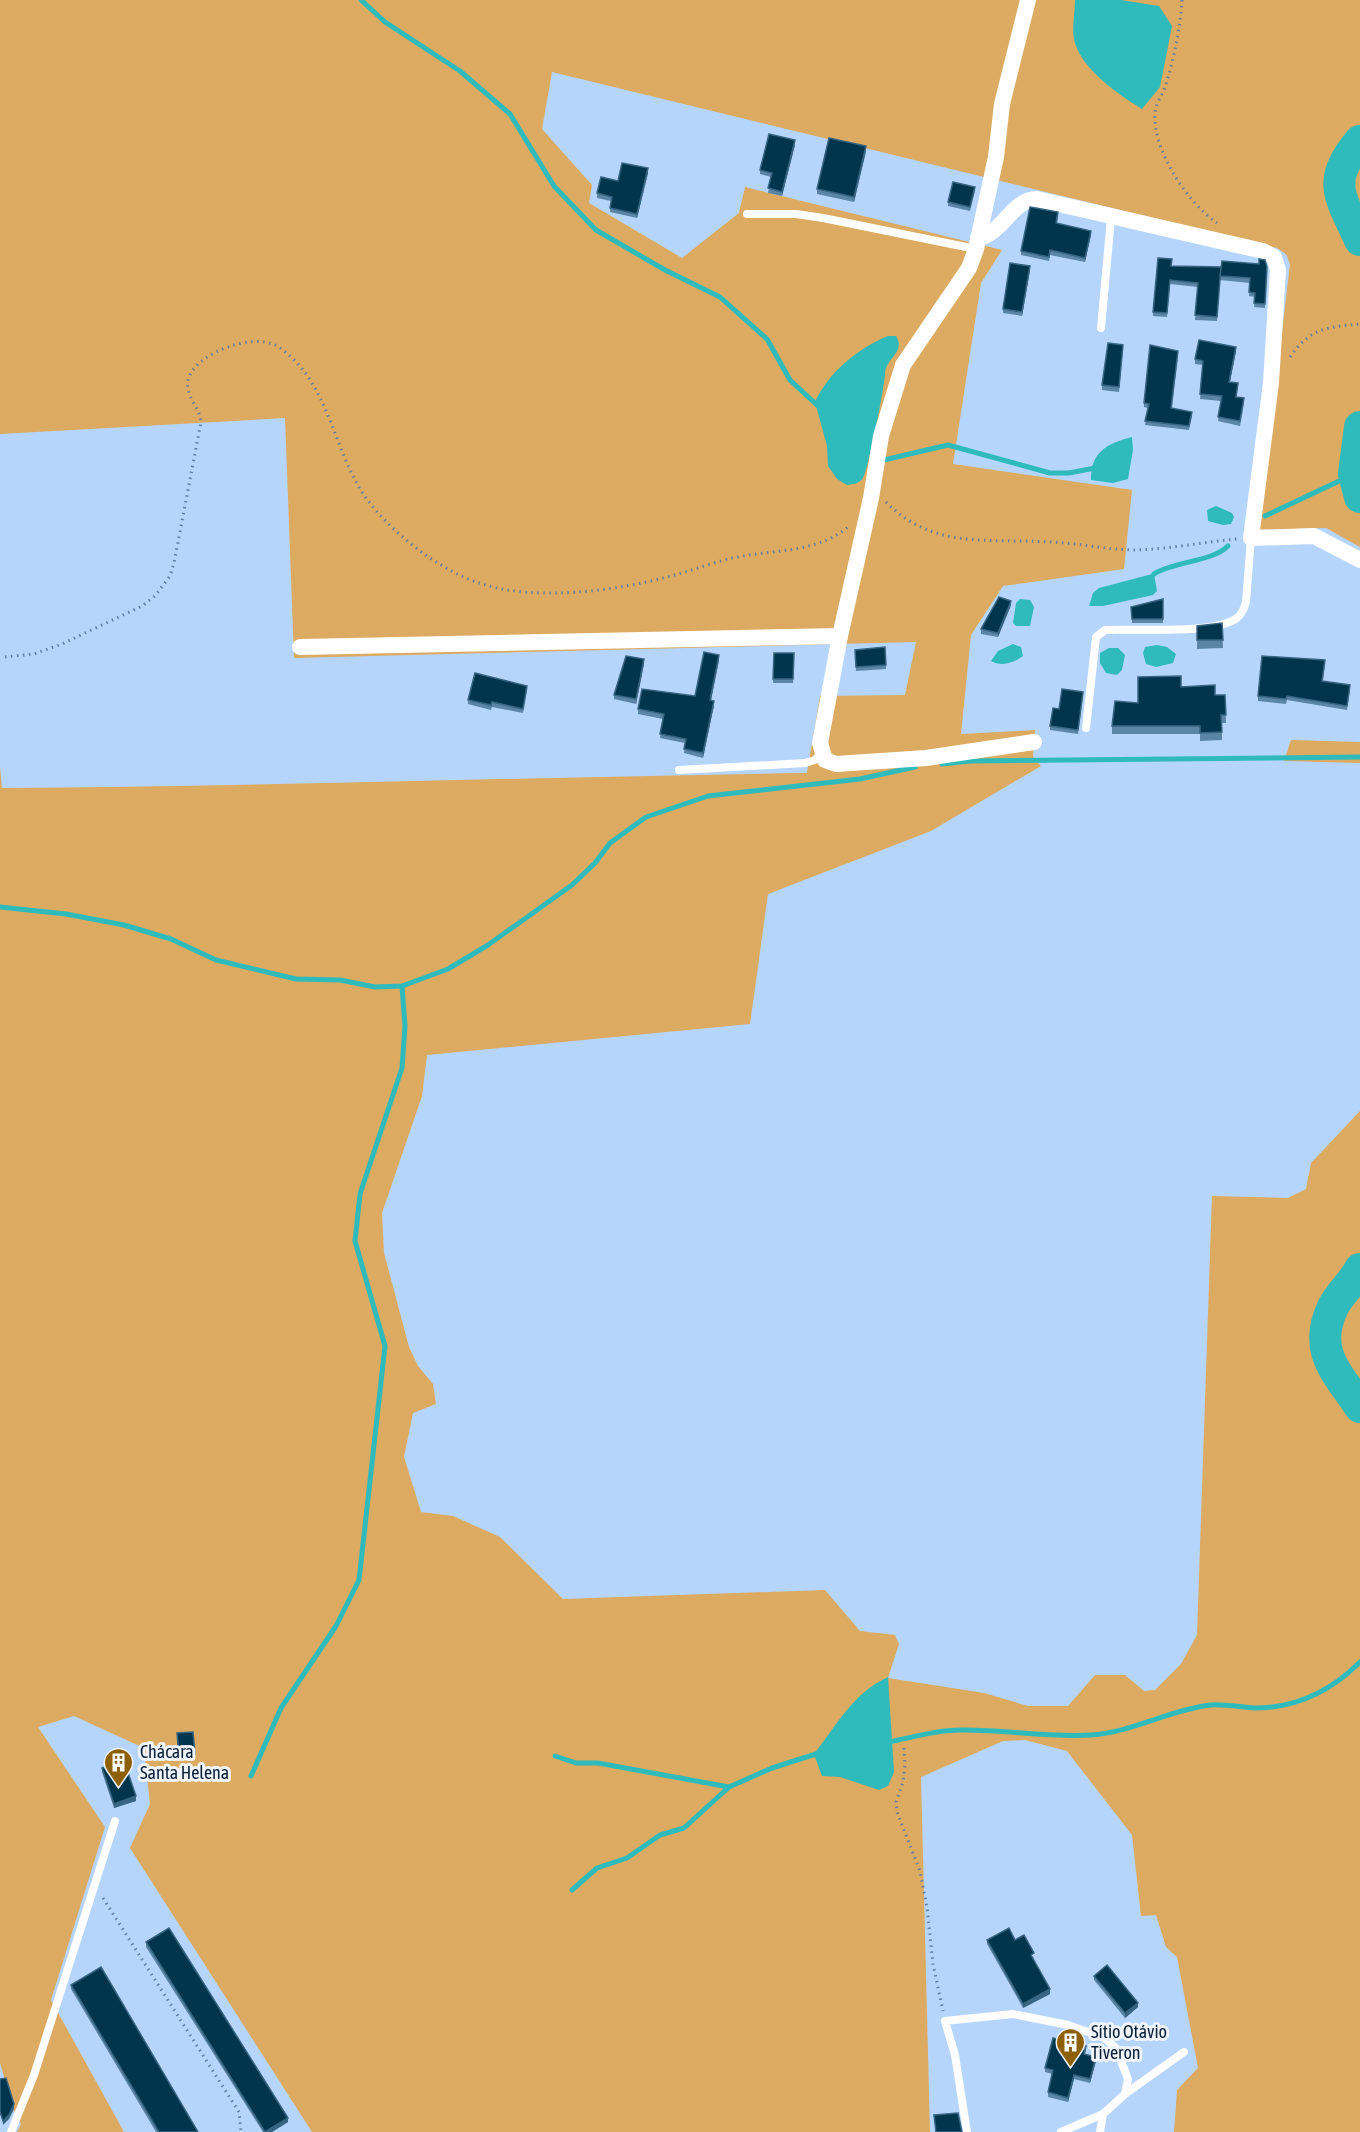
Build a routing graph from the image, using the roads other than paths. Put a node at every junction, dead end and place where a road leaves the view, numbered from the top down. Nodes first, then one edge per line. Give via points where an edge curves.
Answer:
1 (1028, 0) edge
2 (747, 214) dead end
3 (1111, 218) junction
4 (977, 243) junction
5 (1101, 328) dead end
6 (1251, 538) junction
7 (1360, 560) edge
8 (840, 636) junction
9 (300, 647) dead end
10 (1086, 728) dead end
11 (1034, 742) dead end
12 (821, 753) junction
13 (679, 770) dead end
14 (115, 1821) dead end
15 (1184, 2052) dead end
16 (1125, 2094) junction
17 (1103, 2114) junction
18 (10, 2132) edge
19 (968, 2132) edge
20 (1061, 2132) edge
21 (1100, 2132) edge

1 - 4 street via 1002,104 996,157
2 - 4 lane via 796,214
3 - 4 street via 1030,199
3 - 5 lane
3 - 6 street via 1263,251 1274,257 1278,270 1271,383
4 - 8 street via 969,268 903,365 881,436
6 - 7 street via 1314,536
6 - 10 lane via 1246,602 1235,620 1190,628 1105,630 1096,637
8 - 9 street
8 - 12 street
11 - 12 street via 926,758 837,764 825,760
12 - 13 lane via 805,763
14 - 18 lane via 34,2075
15 - 16 lane
16 - 17 lane
16 - 19 lane via 1128,2079 1124,2063 1116,2048 1103,2037 1013,2014 945,2021
17 - 20 lane
17 - 21 lane

